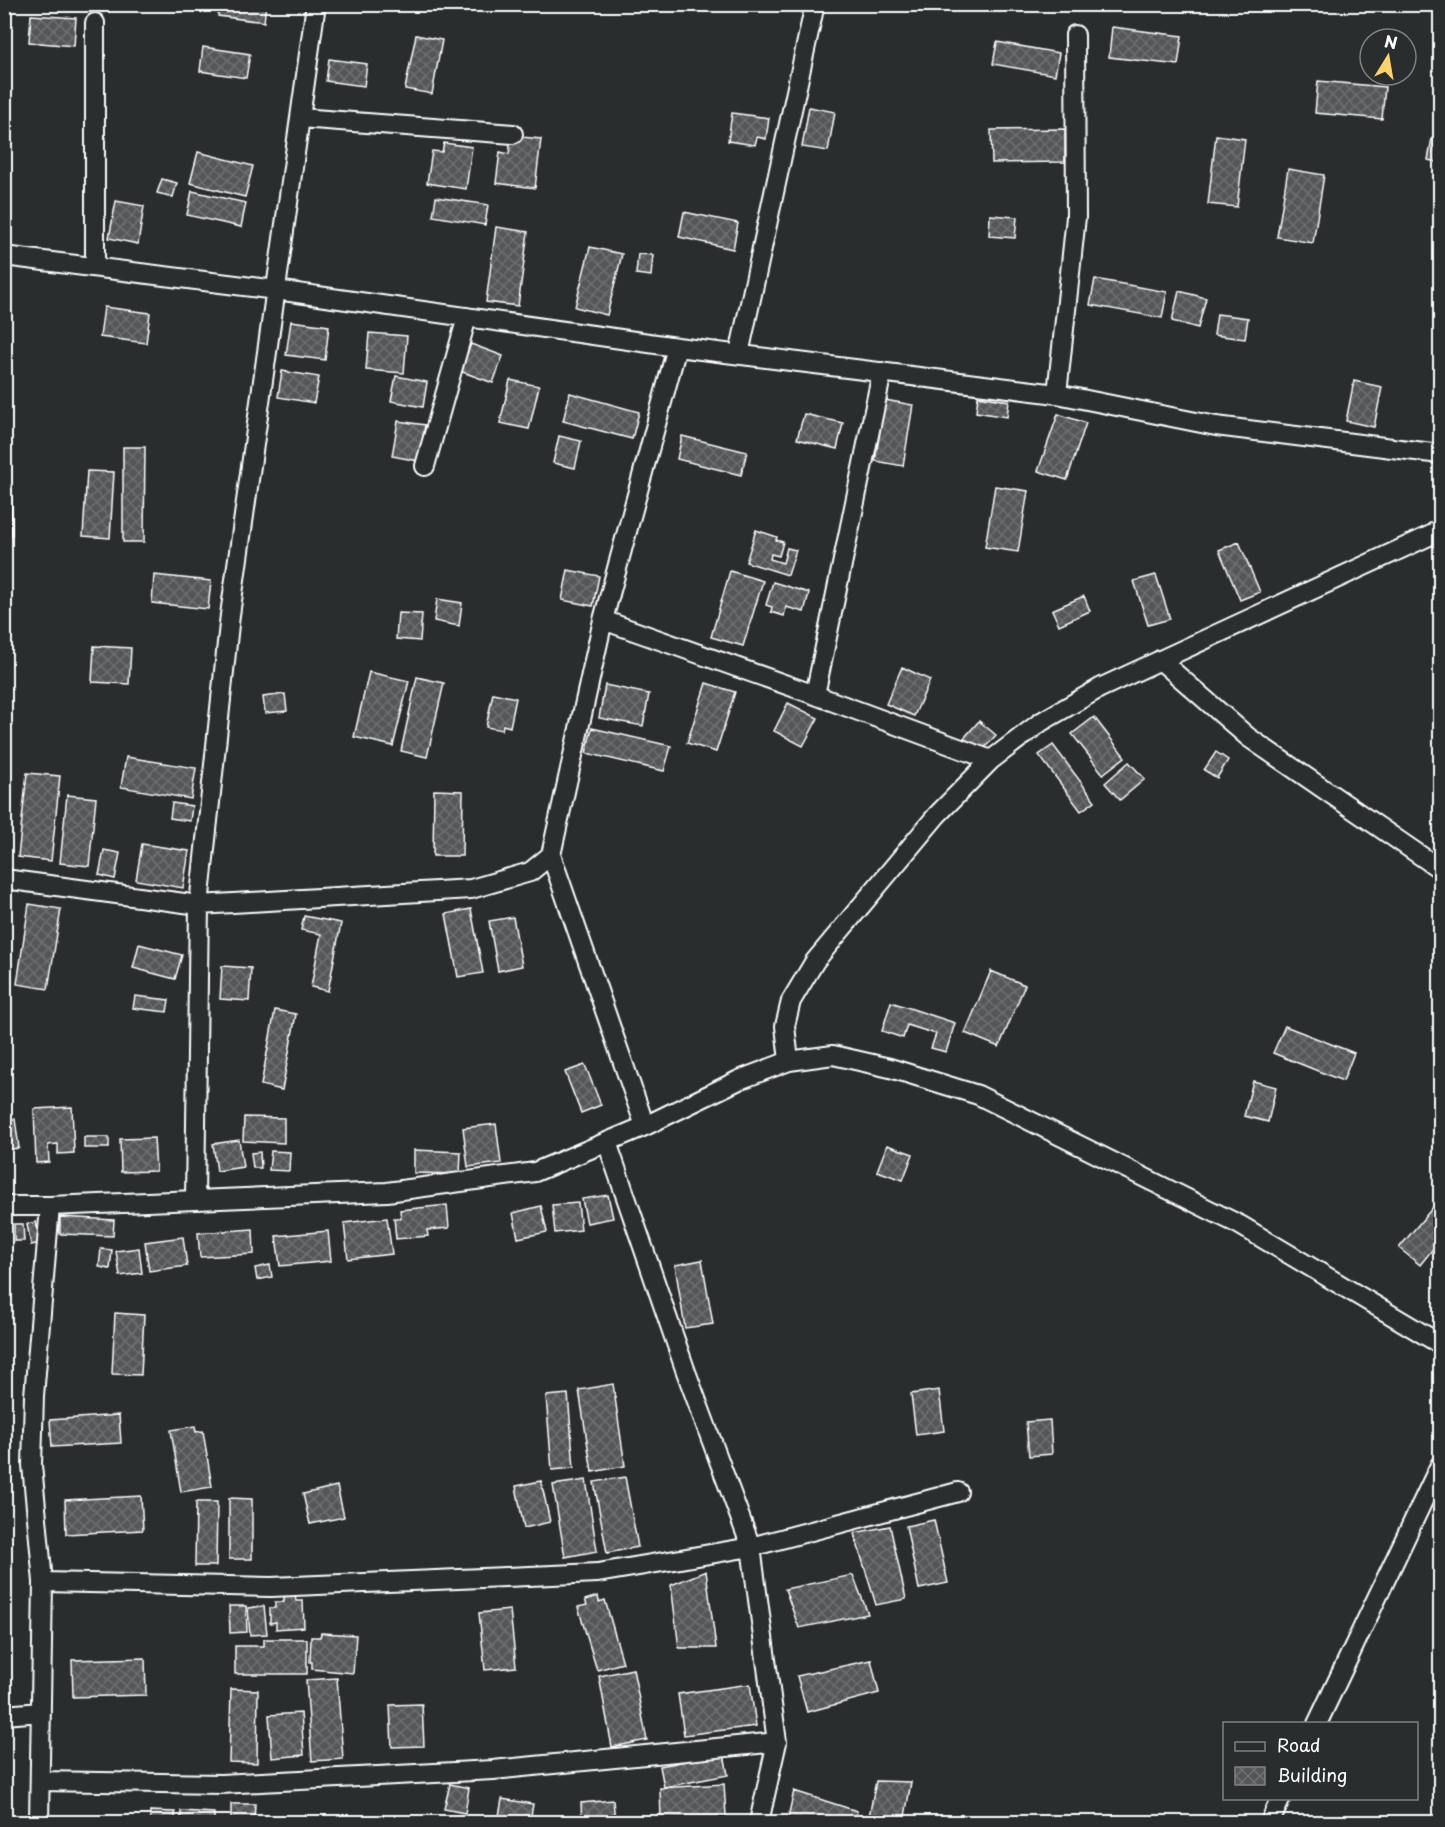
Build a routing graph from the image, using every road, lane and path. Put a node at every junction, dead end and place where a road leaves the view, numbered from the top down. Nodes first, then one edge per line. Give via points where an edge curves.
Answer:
1 (316, 4) edge
2 (815, 4) edge
3 (96, 23) dead end
4 (1075, 35) dead end
5 (300, 118) junction
6 (513, 134) dead end
7 (4, 256) edge
8 (95, 267) junction
9 (276, 290) junction
10 (467, 317) junction
11 (677, 347) junction
12 (739, 354) junction
13 (882, 372) junction
14 (1057, 394) junction
15 (1440, 454) edge
16 (425, 466) dead end
17 (1440, 528) edge
18 (603, 620) junction
19 (1160, 660) junction
20 (815, 695) junction
21 (991, 760) junction
22 (551, 855) junction
23 (1440, 869) edge
24 (4, 879) edge
25 (199, 906) junction
26 (789, 1061) junction
27 (645, 1126) junction
28 (607, 1142) junction
29 (195, 1199) junction
30 (4, 1206) edge
31 (50, 1206) junction
32 (1440, 1344) edge
33 (1440, 1465) edge
34 (958, 1492) dead end
35 (751, 1547) junction
36 (43, 1582) junction
37 (41, 1713) junction
38 (4, 1715) edge
39 (1318, 1722) edge
40 (777, 1742) junction
41 (40, 1781) junction
42 (1280, 1800) edge
43 (39, 1822) edge
44 (759, 1822) edge
45 (1270, 1822) edge

1 - 5 street
2 - 12 street
3 - 8 street
4 - 14 street via 1076,217
5 - 6 street
5 - 9 street
7 - 8 street
8 - 9 street
9 - 10 street
9 - 25 street via 230,615
10 - 11 street
10 - 16 street
11 - 12 street
11 - 18 street
12 - 13 street
13 - 14 street
13 - 20 street
14 - 15 street via 1216,426
17 - 19 street
18 - 20 street
18 - 22 street
19 - 21 street via 1041,722
19 - 23 street via 1248,738
20 - 21 street
21 - 26 street via 937,814 815,961 791,1001 785,1026
22 - 25 street via 530,872 471,889
22 - 27 street
24 - 25 street
25 - 29 street
26 - 27 street via 739,1080
26 - 32 street via 833,1055 978,1095 1240,1225
27 - 28 street
28 - 29 street via 535,1172 478,1180 387,1192
28 - 35 street
29 - 31 street
30 - 31 street
31 - 36 street via 32,1465
33 - 39 street
34 - 35 street
35 - 36 street via 598,1573 271,1587
35 - 40 street
36 - 37 street
37 - 38 street
37 - 41 street
40 - 41 street via 493,1770 221,1784
40 - 44 street
41 - 43 street
42 - 45 street

